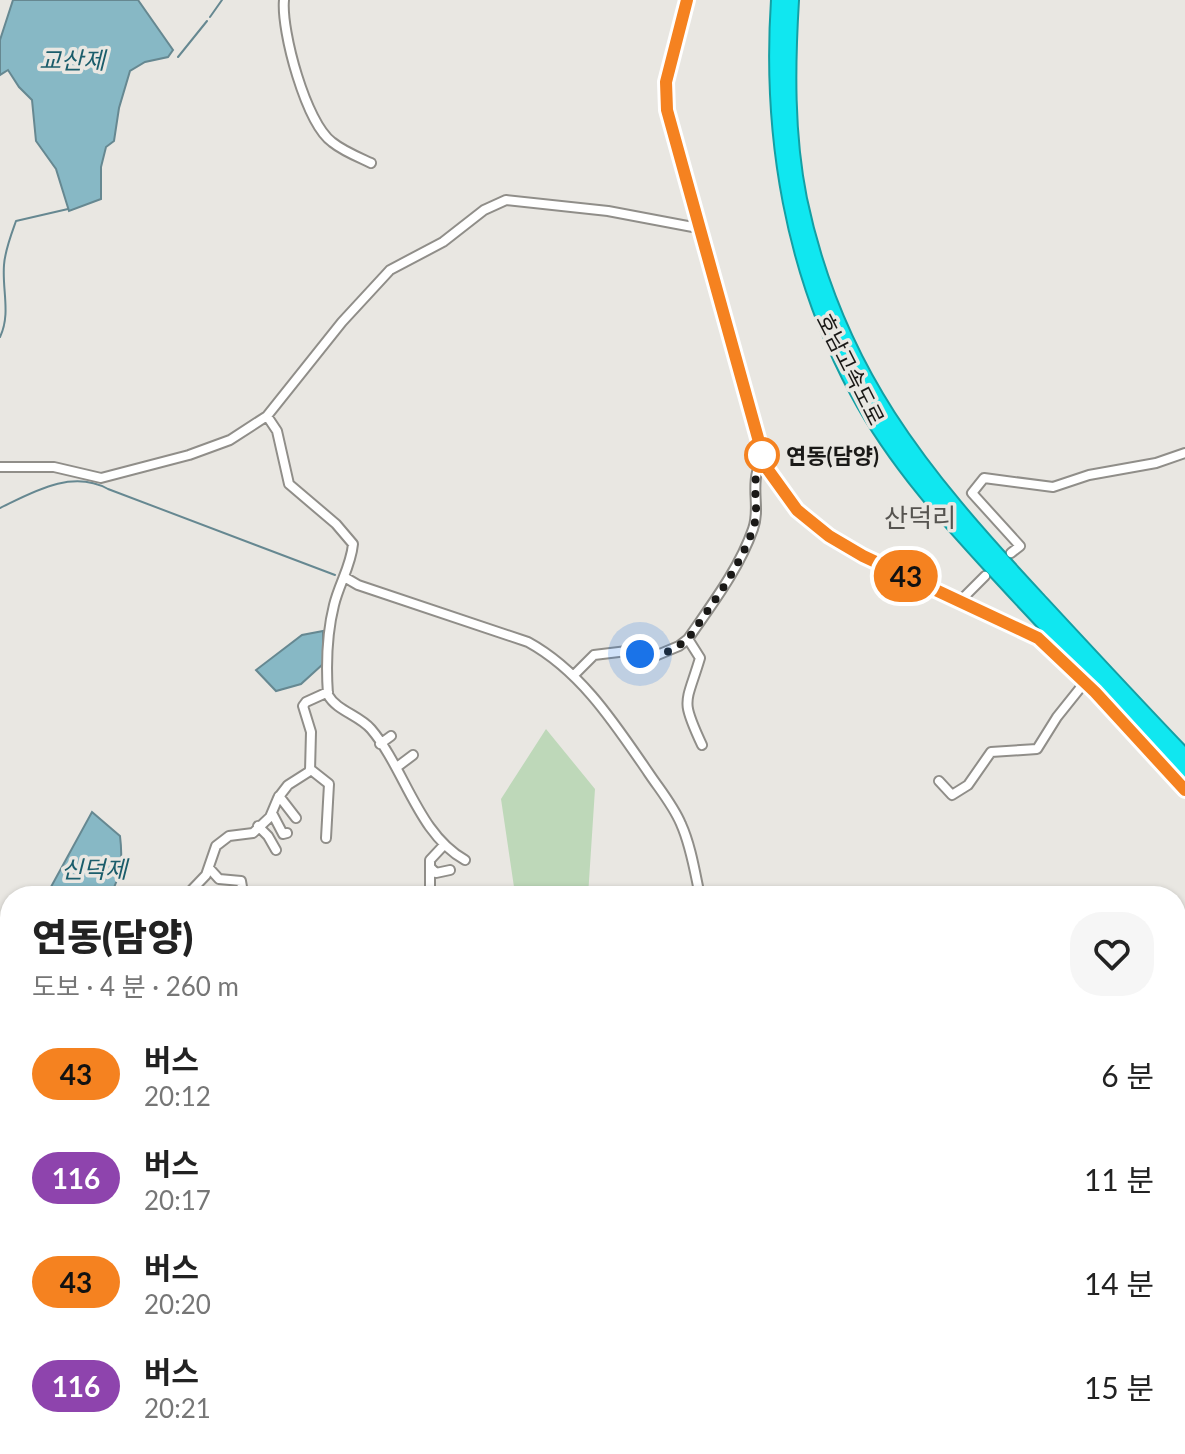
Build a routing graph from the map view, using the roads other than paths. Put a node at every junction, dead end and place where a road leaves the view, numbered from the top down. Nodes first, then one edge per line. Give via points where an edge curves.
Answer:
1 (284, 0) edge
2 (687, 0) edge
3 (779, 0) edge
4 (791, 0) edge
5 (371, 163) dead end
6 (698, 228) junction
7 (267, 416) junction
8 (1185, 453) edge
9 (0, 467) edge
10 (766, 467) junction
11 (1011, 553) dead end
12 (985, 576) dead end
13 (346, 578) junction
14 (960, 601) junction
15 (688, 639) junction
16 (574, 675) junction
17 (1085, 682) junction
18 (328, 692) junction
19 (391, 736) dead end
20 (380, 744) junction
21 (702, 745) dead end
22 (413, 755) dead end
23 (1185, 757) edge
24 (397, 767) junction
25 (310, 769) junction
26 (1185, 773) edge
27 (939, 781) dead end
28 (1185, 790) edge
29 (279, 796) junction
30 (272, 813) junction
31 (296, 818) dead end
32 (258, 826) junction
33 (287, 833) dead end
34 (326, 838) dead end
35 (444, 845) junction
36 (276, 850) dead end
37 (465, 860) dead end
38 (431, 867) junction
39 (209, 868) junction
40 (450, 870) dead end
41 (194, 886) edge
42 (240, 886) edge
43 (430, 886) edge
44 (697, 886) edge

1 - 5 street via 282,18 307,102 329,141
2 - 6 main road via 666,82 667,110
3 - 26 highway, 호남고속도로 via 778,99 789,199 812,290 858,394 947,516
4 - 23 highway, 호남고속도로 via 788,98 799,196 821,280 869,387 963,519
6 - 7 street via 506,200 390,270
6 - 10 main road
7 - 9 street via 230,440 101,478 54,467
7 - 13 street via 277,431 289,484 353,544
8 - 11 street via 1053,487 984,478 972,493 1020,546
10 - 14 main road via 797,510 829,536
10 - 15 street via 757,472 754,484 754,528
12 - 14 street
13 - 16 street via 528,642
13 - 18 street via 330,623
14 - 17 main road via 1038,638
15 - 16 street via 655,656 627,651 594,655
15 - 21 street via 700,658 686,711
16 - 44 street via 668,798 682,825
17 - 27 street via 1037,749 991,752 968,785 952,795
17 - 28 main road
18 - 20 street via 333,703 371,729
18 - 25 street via 303,706 311,732
19 - 20 street
20 - 24 street
22 - 24 street
24 - 35 street
25 - 29 street
25 - 34 street via 329,784
29 - 30 street
29 - 31 street
30 - 32 street
30 - 33 street
32 - 36 street
32 - 39 street via 247,836 223,840
35 - 37 street
35 - 38 street via 430,860
38 - 40 street via 436,873
38 - 43 street
39 - 41 street
39 - 42 street via 219,879 241,881

